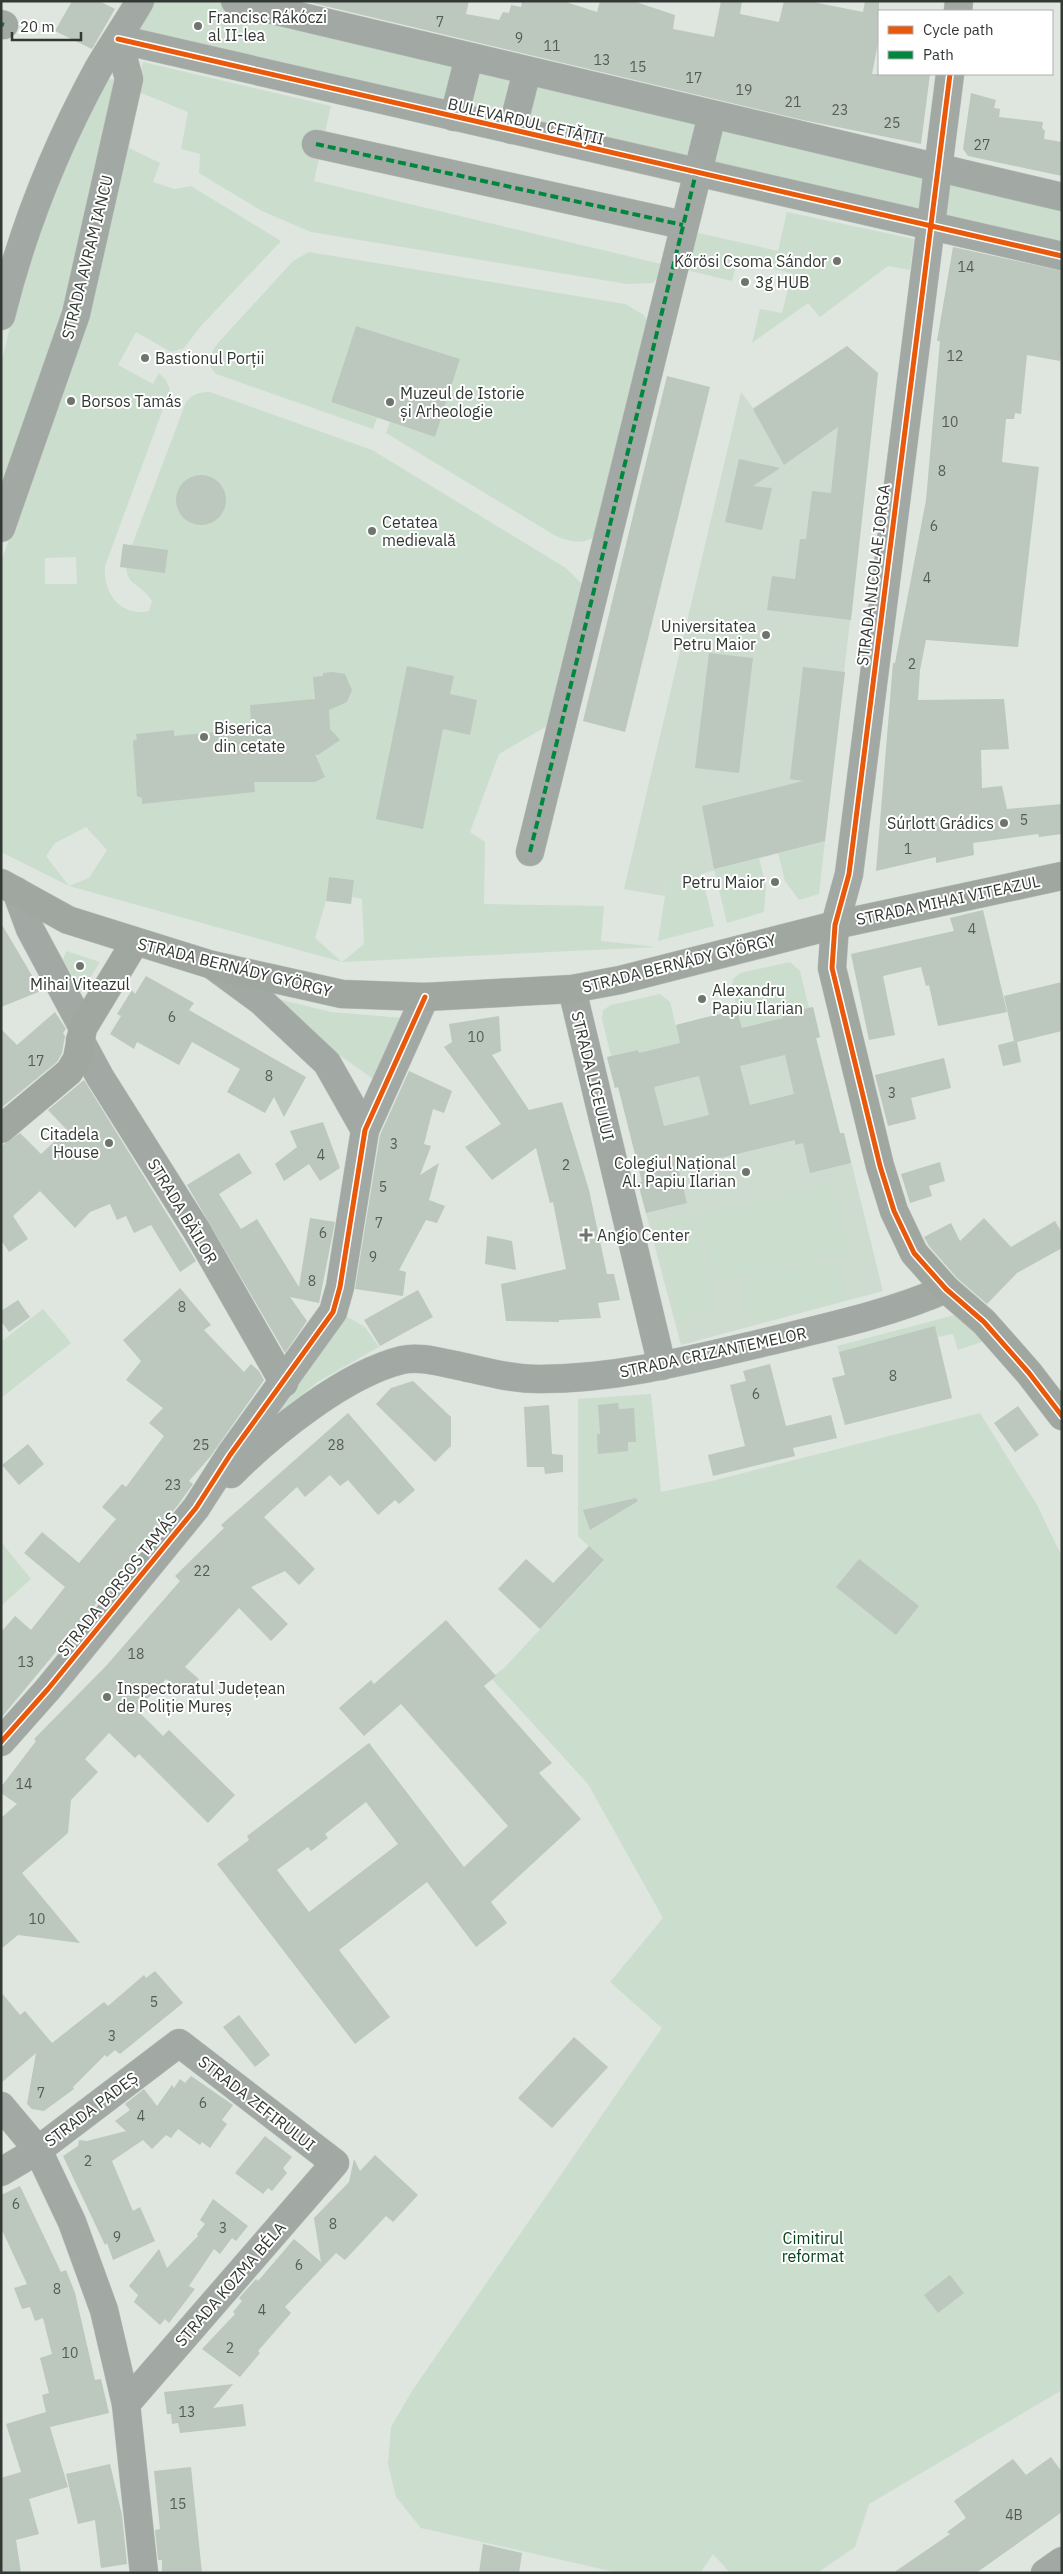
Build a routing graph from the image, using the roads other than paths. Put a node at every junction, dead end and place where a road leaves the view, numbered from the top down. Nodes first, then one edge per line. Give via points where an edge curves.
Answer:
1 (140, 1) edge
2 (234, 1) edge
3 (118, 39) junction
4 (470, 57) junction
5 (527, 71) junction
6 (950, 75) edge
7 (712, 115) junction
8 (454, 117) junction
9 (512, 130) junction
10 (316, 144) dead end
11 (938, 169) junction
12 (696, 173) junction
13 (1062, 197) edge
14 (683, 225) junction
15 (929, 227) junction
16 (1062, 256) edge
17 (1, 316) edge
18 (1, 528) edge
19 (530, 852) dead end
20 (1062, 876) edge
21 (8, 887) edge
22 (835, 925) junction
23 (135, 942) junction
24 (212, 965) junction
25 (572, 989) junction
26 (425, 997) junction
27 (81, 1034) junction
28 (1, 1129) edge
29 (365, 1130) junction
30 (946, 1289) junction
31 (662, 1366) junction
32 (284, 1383) junction
33 (1062, 1416) edge
34 (196, 1508) junction
35 (1, 1742) edge
36 (179, 2043) joint
37 (1, 2106) edge
38 (38, 2150) junction
39 (335, 2163) joint
40 (1, 2172) edge
41 (126, 2404) junction
42 (1062, 2561) edge
43 (144, 2573) edge
44 (1045, 2573) edge

1 - 3 street
2 - 4 street
3 - 8 street, BULEVARDUL CETĂȚII
3 - 17 street via 99,67 52,167 26,232
3 - 18 street, STRADA AVRAM IANCU via 128,79 76,314
4 - 5 street
4 - 8 street, BULEVARDUL CETĂȚII
5 - 7 street
5 - 9 street, BULEVARDUL CETĂȚII
6 - 11 street
7 - 11 street
7 - 12 street
8 - 9 street, BULEVARDUL CETĂȚII
9 - 12 street, BULEVARDUL CETĂȚII
10 - 14 street
11 - 13 street
11 - 15 street
12 - 14 street
12 - 15 street, BULEVARDUL CETĂȚII
14 - 19 street
15 - 16 street, BULEVARDUL CETĂȚII
15 - 22 street, STRADA NICOLAE IORGA via 849,874
20 - 22 main road, STRADA MIHAI VITEAZUL
21 - 23 main road, STRADA BERNÁDY GYÖRGY via 68,920
21 - 27 street, STRADA BĂILOR
22 - 25 main road, STRADA BERNÁDY GYÖRGY via 666,969
22 - 30 main road via 832,968 880,1166 894,1211 914,1252
23 - 24 main road, STRADA BERNÁDY GYÖRGY
23 - 27 main road
24 - 26 main road, STRADA BERNÁDY GYÖRGY via 342,994
24 - 29 street via 261,1002 327,1063
25 - 26 main road, STRADA BERNÁDY GYÖRGY
25 - 31 street, STRADA LICEULUI
26 - 29 street, STRADA BORSOS TAMÁS
27 - 28 main road via 77,1059 69,1072
27 - 32 street, STRADA BĂILOR via 100,1077 197,1231
29 - 32 street, STRADA BORSOS TAMÁS via 340,1287 332,1312
30 - 31 street, STRADA CRIZANTEMELOR via 906,1306
30 - 33 main road via 984,1322
31 - 34 street, STRADA CRIZANTEMELOR via 599,1376 538,1379 429,1360 406,1359 382,1365 338,1389 287,1425 242,1462
32 - 34 street, STRADA BORSOS TAMÁS
34 - 35 street, STRADA BORSOS TAMÁS
36 - 38 street, STRADA PADEȘ
36 - 39 street, STRADA ZEFIRULUI
37 - 38 street
38 - 40 street, STRADA PADEȘ
38 - 41 street via 72,2222 104,2310
39 - 41 street, STRADA KOZMA BÉLA
41 - 43 street
42 - 44 street

